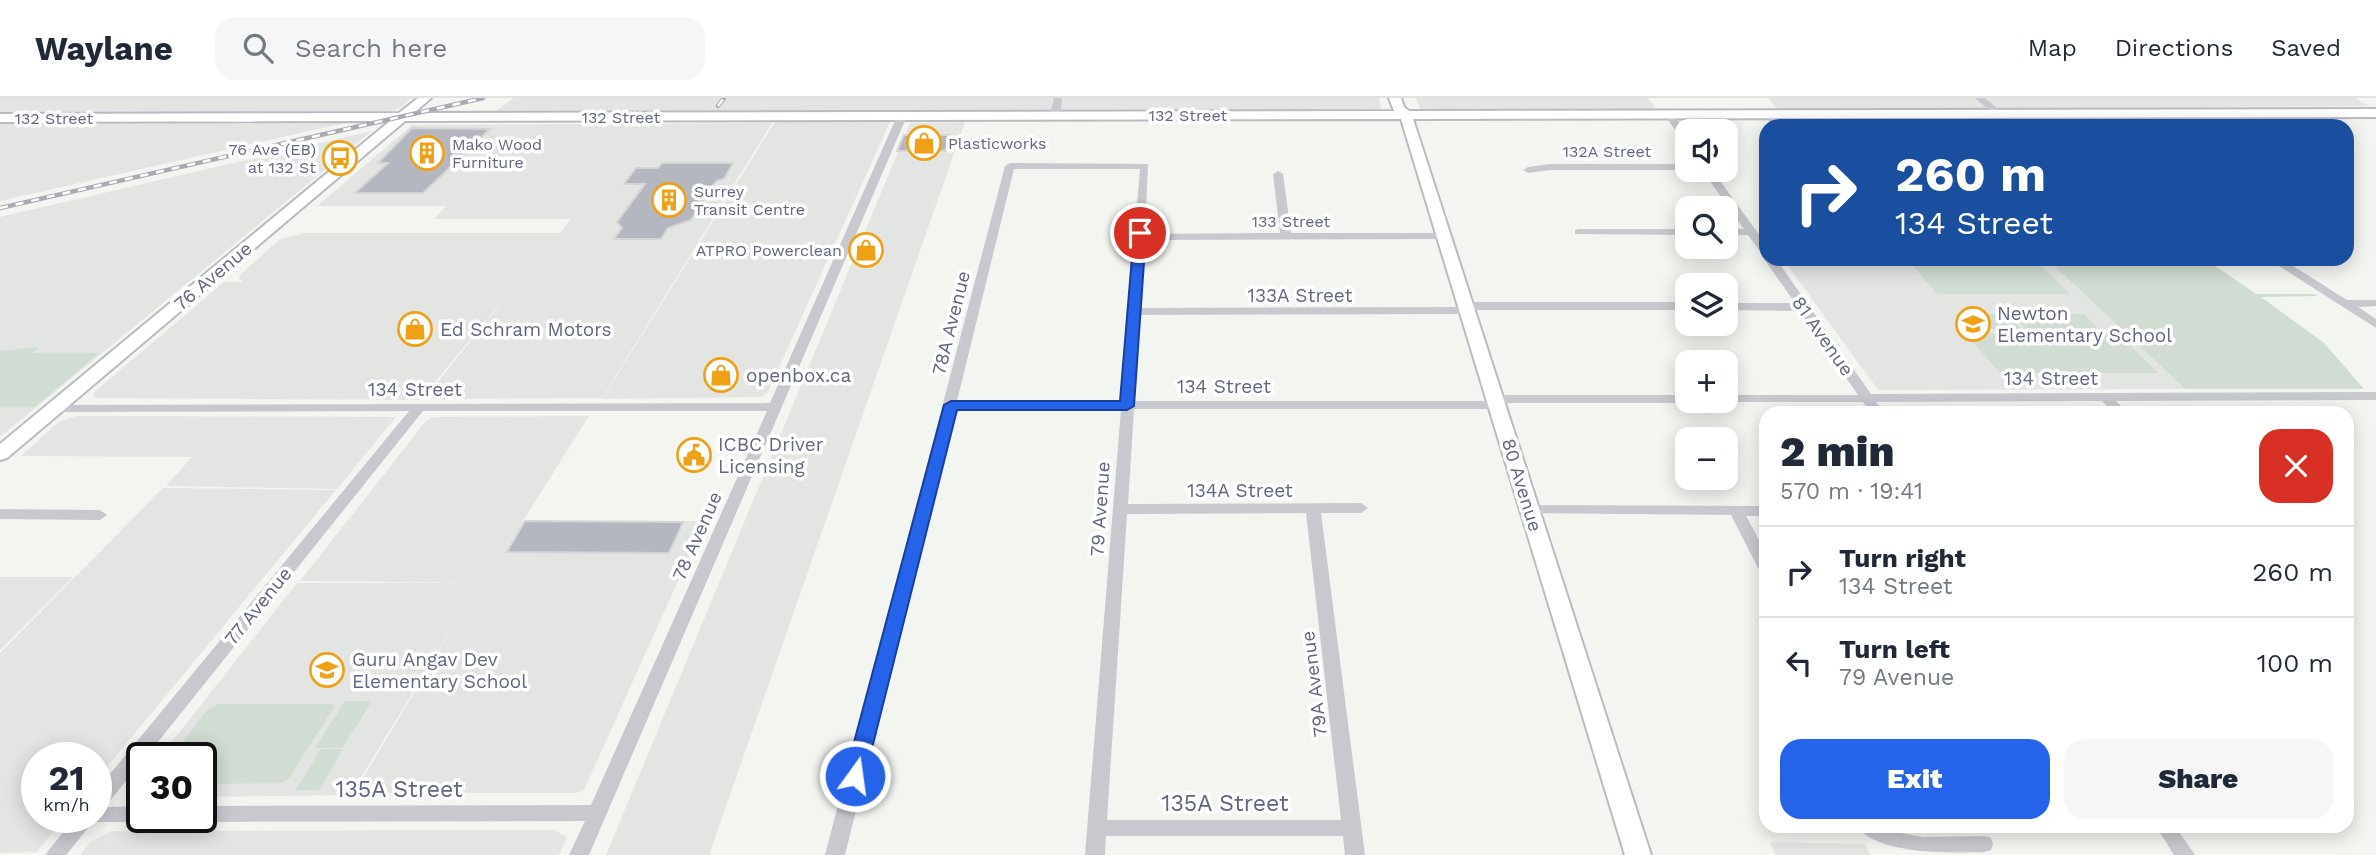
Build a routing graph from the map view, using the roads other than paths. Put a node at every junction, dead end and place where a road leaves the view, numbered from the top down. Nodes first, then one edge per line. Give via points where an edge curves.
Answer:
1 (425, 98) edge
2 (1058, 98) edge
3 (1979, 98) edge
4 (2370, 98) edge
5 (2376, 101) edge
6 (1402, 104) edge
7 (2376, 113) edge
8 (1669, 114) junction
9 (1768, 114) junction
10 (1999, 114) junction
11 (902, 116) junction
12 (1055, 116) junction
13 (403, 117) junction
14 (0, 118) edge
15 (1772, 119) edge
16 (1675, 123) edge
17 (1145, 166) joint
18 (1675, 167) edge
19 (1528, 170) dead end
20 (1278, 174) dead end
21 (1716, 182) edge
22 (1579, 232) dead end
23 (1675, 232) edge
24 (1738, 232) edge
25 (1752, 232) junction
26 (1443, 236) junction
27 (1139, 237) junction
28 (1286, 237) junction
29 (1759, 242) edge
30 (1775, 266) edge
31 (2285, 266) edge
32 (2376, 303) edge
33 (2345, 304) junction
34 (1675, 306) edge
35 (1738, 307) edge
36 (1803, 307) junction
37 (1466, 308) junction
38 (1134, 312) junction
39 (2376, 324) edge
40 (2376, 396) edge
41 (1738, 398) edge
42 (1867, 398) junction
43 (2106, 398) junction
44 (1675, 399) edge
45 (1496, 402) junction
46 (951, 405) junction
47 (1127, 406) junction
48 (1872, 406) edge
49 (2114, 406) edge
50 (775, 407) junction
51 (55, 408) junction
52 (419, 408) junction
53 (0, 454) edge
54 (1361, 508) dead end
55 (1119, 509) junction
56 (1313, 509) junction
57 (1530, 510) junction
58 (1736, 511) junction
59 (1759, 511) edge
60 (0, 514) edge
61 (100, 515) dead end
62 (1759, 555) edge
63 (112, 785) edge
64 (597, 813) junction
65 (217, 814) edge
66 (1097, 828) junction
67 (1352, 828) junction
68 (73, 833) edge
69 (1877, 833) edge
70 (2170, 833) edge
71 (1984, 844) dead end
72 (55, 855) edge
73 (579, 855) edge
74 (835, 855) edge
75 (1095, 855) edge
76 (1355, 855) edge
77 (1638, 855) edge
78 (2185, 855) edge

1 - 13 main road, 76 Avenue
2 - 12 street
3 - 10 street
4 - 5 main road
6 - 8 main road, 132 Street
6 - 12 main road, 132 Street
6 - 26 main road, 80 Avenue
7 - 10 main road, 132 Street
8 - 9 main road, 132 Street
8 - 16 street
9 - 10 main road, 132 Street
9 - 15 street
11 - 12 main road, 132 Street
11 - 13 main road, 132 Street
11 - 50 street, 78 Avenue
13 - 14 main road, 132 Street
13 - 51 main road, 76 Avenue
17 - 27 street, 79 Avenue
17 - 46 street, 78A Avenue via 1010,166
18 - 19 street, 132A Street
20 - 28 street
21 - 25 street
22 - 23 street
24 - 25 street
25 - 29 street
26 - 28 street, 133 Street
26 - 37 main road, 80 Avenue
27 - 28 street, 133 Street
27 - 38 street, 79 Avenue
30 - 36 street, 81 Avenue
31 - 33 street
32 - 33 street
33 - 39 street
34 - 37 street, 133A Street
35 - 36 street
36 - 42 street, 81 Avenue
37 - 38 street, 133A Street
37 - 45 main road, 80 Avenue
38 - 47 street, 79 Avenue
40 - 43 street, 134 Street
41 - 42 street, 134 Street
42 - 43 street, 134 Street
42 - 48 street, 81 Avenue
43 - 49 street
44 - 45 street, 134 Street
45 - 47 street, 134 Street
45 - 57 main road, 80 Avenue
46 - 47 street, 134 Street
46 - 74 street, 78A Avenue
47 - 55 street, 79 Avenue
50 - 52 street, 134 Street
50 - 64 street, 78 Avenue
51 - 52 street, 134 Street
51 - 53 main road, 76 Avenue
52 - 63 street, 77 Avenue
54 - 56 street, 134A Street
55 - 56 street, 134A Street
55 - 66 street, 79 Avenue
56 - 67 street, 79A Avenue
57 - 58 street
57 - 77 main road, 80 Avenue
58 - 59 street
58 - 62 street
60 - 61 street
64 - 65 street, 135A Street
64 - 73 street, 78 Avenue
66 - 67 street, 135A Street
66 - 75 street, 79 Avenue
67 - 76 street, 79A Avenue
68 - 72 street
69 - 71 street via 1898,843
70 - 78 street

